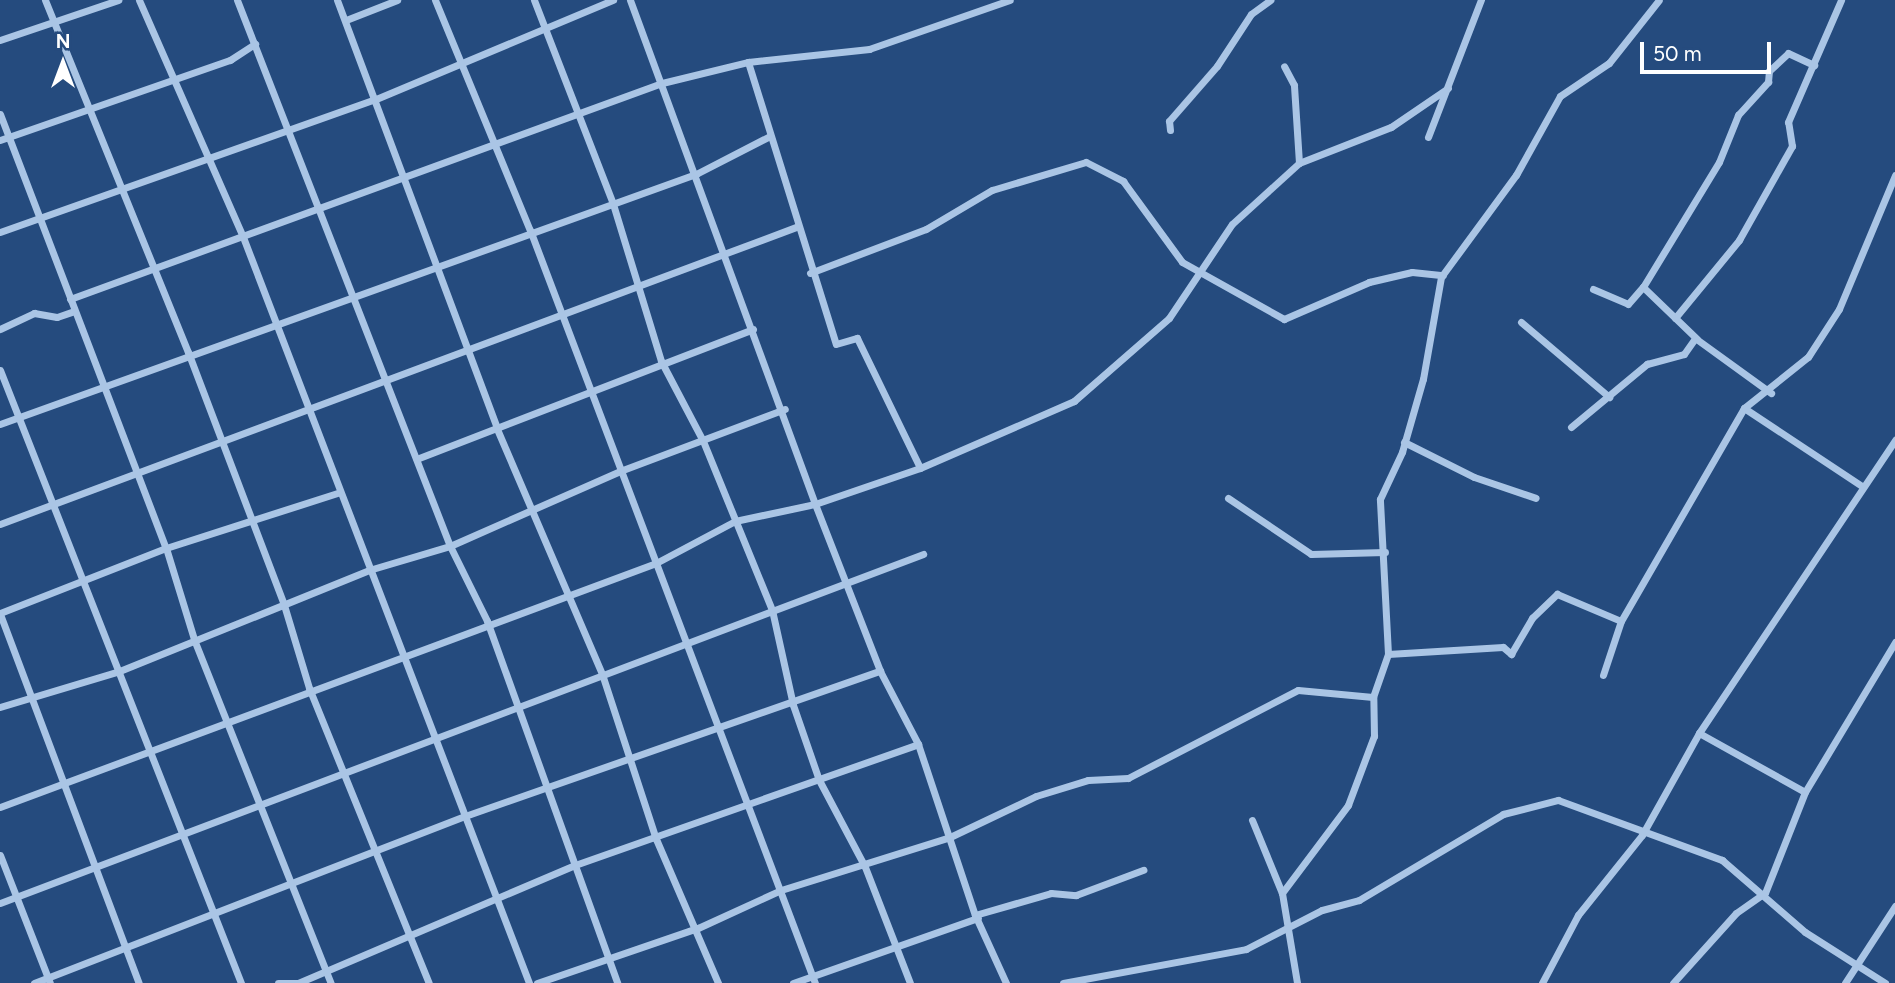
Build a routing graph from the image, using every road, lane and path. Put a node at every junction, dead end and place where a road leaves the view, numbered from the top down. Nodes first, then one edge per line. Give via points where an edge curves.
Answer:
1 (45, 0) edge
2 (118, 0) edge
3 (139, 0) edge
4 (237, 0) edge
5 (337, 0) edge
6 (397, 0) edge
7 (435, 0) edge
8 (534, 0) edge
9 (612, 0) edge
10 (630, 0) edge
11 (1010, 0) edge
12 (1270, 0) edge
13 (1481, 0) edge
14 (1660, 0) edge
15 (1841, 0) edge
16 (346, 20) junction
17 (54, 23) junction
18 (545, 28) junction
19 (0, 40) edge
20 (255, 44) junction
21 (460, 62) junction
22 (748, 62) junction
23 (1814, 65) junction
24 (1284, 66) dead end
25 (176, 74) junction
26 (662, 83) junction
27 (1448, 88) junction
28 (376, 99) junction
29 (89, 105) junction
30 (577, 110) junction
31 (0, 114) edge
32 (287, 127) junction
33 (1170, 130) dead end
34 (10, 136) junction
35 (770, 136) junction
36 (1428, 137) dead end
37 (0, 140) edge
38 (492, 144) junction
39 (209, 155) junction
40 (1299, 163) junction
41 (696, 174) junction
42 (1895, 175) edge
43 (404, 177) junction
44 (123, 189) junction
45 (613, 204) junction
46 (318, 211) junction
47 (41, 220) junction
48 (796, 227) junction
49 (530, 230) junction
50 (0, 232) edge
51 (243, 237) junction
52 (725, 251) junction
53 (438, 262) junction
54 (155, 268) junction
55 (810, 273) junction
56 (1202, 274) junction
57 (1443, 275) junction
58 (636, 288) junction
59 (1643, 288) junction
60 (1593, 289) dead end
61 (354, 295) junction
62 (70, 299) junction
63 (74, 311) junction
64 (556, 314) junction
65 (1675, 318) junction
66 (1521, 322) dead end
67 (273, 325) junction
68 (0, 329) edge
69 (753, 329) junction
70 (1697, 340) junction
71 (471, 348) junction
72 (188, 352) junction
73 (661, 361) junction
74 (0, 370) edge
75 (385, 377) junction
76 (100, 385) junction
77 (586, 388) junction
78 (1771, 393) junction
79 (1609, 397) junction
80 (306, 405) junction
81 (1744, 408) junction
82 (785, 409) junction
83 (15, 418) junction
84 (0, 424) edge
85 (1571, 427) dead end
86 (497, 429) junction
87 (220, 437) junction
88 (1895, 440) edge
89 (703, 441) junction
90 (1404, 442) junction
91 (419, 458) junction
92 (135, 468) junction
93 (920, 468) junction
94 (620, 471) junction
95 (1863, 486) junction
96 (337, 493) junction
97 (1228, 498) dead end
98 (1536, 498) dead end
99 (53, 500) junction
100 (815, 504) junction
101 (533, 509) junction
102 (253, 517) junction
103 (736, 521) junction
104 (0, 524) edge
105 (450, 546) junction
106 (166, 548) junction
107 (1385, 552) junction
108 (923, 554) dead end
109 (656, 563) junction
110 (369, 570) junction
111 (87, 580) junction
112 (847, 587) junction
113 (568, 591) junction
114 (284, 605) junction
115 (772, 610) junction
116 (0, 614) edge
117 (486, 621) junction
118 (1620, 621) junction
119 (682, 640) junction
120 (195, 642) junction
121 (1895, 642) edge
122 (403, 653) junction
123 (1388, 654) junction
124 (880, 671) junction
125 (117, 672) junction
126 (603, 674) junction
127 (1603, 676) dead end
128 (309, 688) junction
129 (1373, 696) junction
130 (27, 699) junction
131 (793, 705) junction
132 (514, 706) junction
133 (0, 707) edge
134 (227, 718) junction
135 (714, 731) junction
136 (1699, 733) junction
137 (435, 734) junction
138 (918, 744) junction
139 (153, 747) junction
140 (628, 759) junction
141 (340, 770) junction
142 (819, 780) junction
143 (65, 785) junction
144 (548, 787) junction
145 (1805, 792) junction
146 (257, 804) junction
147 (0, 807) edge
148 (746, 807) junction
149 (465, 816) junction
150 (1252, 820) dead end
151 (186, 831) junction
152 (1642, 835) junction
153 (950, 837) junction
154 (656, 839) junction
155 (378, 849) junction
156 (0, 855) edge
157 (575, 865) junction
158 (94, 867) junction
159 (865, 867) junction
160 (1143, 870) dead end
161 (292, 888) junction
162 (781, 890) junction
163 (1282, 893) junction
164 (1765, 894) junction
165 (18, 896) junction
166 (494, 900) junction
167 (0, 903) edge
168 (1895, 906) edge
169 (217, 915) junction
170 (977, 917) junction
171 (1286, 927) junction
172 (698, 928) junction
173 (409, 936) junction
174 (897, 945) junction
175 (123, 946) junction
176 (608, 955) junction
177 (1855, 961) junction
178 (325, 968) junction
179 (813, 979) edge
180 (49, 980) edge
181 (34, 983) edge
182 (139, 983) edge
183 (241, 983) edge
184 (278, 983) edge
185 (331, 983) edge
186 (429, 983) edge
187 (529, 983) edge
188 (537, 983) edge
189 (617, 983) edge
190 (718, 983) edge
191 (793, 983) edge
192 (910, 983) edge
193 (1006, 983) edge
194 (1063, 983) edge
195 (1297, 983) edge
196 (1542, 983) edge
197 (1673, 983) edge
198 (1845, 983) edge
199 (1885, 983) edge

1 - 17 street
2 - 17 street
3 - 25 street
4 - 20 street
5 - 16 street
6 - 16 street
7 - 21 street
8 - 18 street
9 - 18 street
10 - 26 street
11 - 22 street via 869,49
12 - 33 street via 1251,14 1217,66 1168,121
13 - 27 street
14 - 57 street via 1609,63 1559,96 1516,176
15 - 23 street
16 - 28 street
17 - 19 street
17 - 29 street
18 - 21 street
18 - 30 street
20 - 25 street via 230,60
20 - 32 street
21 - 28 street
21 - 38 street
22 - 26 street
22 - 35 street
23 - 59 street via 1788,53 1769,71 1768,82 1738,115 1719,162
23 - 65 street via 1788,122 1792,146 1739,240
24 - 40 street via 1294,85
25 - 29 street
25 - 39 street
26 - 30 street
26 - 41 street
27 - 36 street
27 - 40 street via 1391,127
28 - 32 street
28 - 43 street
29 - 34 street
29 - 44 street
30 - 38 street
30 - 45 street
31 - 34 street
32 - 39 street
32 - 46 street
34 - 37 street
34 - 47 street
35 - 41 street
35 - 48 street
38 - 43 street
38 - 49 street
39 - 44 street
39 - 51 street
40 - 56 street via 1233,224
41 - 45 street
41 - 52 street
42 - 78 street via 1839,309 1808,357
43 - 46 street
43 - 53 street
44 - 47 street
44 - 54 street
45 - 49 street
45 - 58 street
46 - 51 street
46 - 61 street
47 - 50 street
47 - 62 street
48 - 52 street
48 - 55 street
49 - 53 street
49 - 64 street
51 - 54 street
51 - 67 street
52 - 58 street
52 - 69 street
53 - 61 street
53 - 71 street
54 - 62 street
54 - 72 street
55 - 56 street via 926,229 992,190 1086,162 1123,181 1172,253
55 - 93 street via 836,344 857,338
56 - 57 street via 1289,320 1340,290 1412,272
56 - 93 street via 1169,317 1074,401
57 - 90 street
58 - 64 street
58 - 73 street
59 - 60 street via 1628,304
59 - 65 street
61 - 67 street
61 - 75 street
62 - 63 street
63 - 68 street via 57,317 34,313
63 - 76 street
64 - 71 street
64 - 77 street
65 - 70 street
66 - 79 street
67 - 72 street
67 - 80 street
69 - 73 street
69 - 82 street
70 - 78 street
70 - 79 street via 1665,364 1647,364
71 - 75 street
71 - 86 street
72 - 76 street
72 - 87 street
73 - 77 street
73 - 89 street
74 - 83 street
75 - 80 street
75 - 91 street
76 - 83 street
76 - 92 street
77 - 86 street
77 - 94 street
78 - 81 street
79 - 85 street
80 - 87 street
80 - 96 street
81 - 95 street
81 - 118 street
82 - 89 street
82 - 100 street
83 - 84 street
83 - 99 street
86 - 91 street
86 - 101 street
87 - 92 street
87 - 102 street
88 - 95 street
89 - 94 street
89 - 103 street
90 - 98 street via 1474,477
90 - 107 street via 1380,499
91 - 105 street
92 - 99 street
92 - 106 street
93 - 100 street
94 - 101 street
94 - 109 street
95 - 136 street
96 - 102 street
96 - 110 street
97 - 107 street via 1311,554
99 - 104 street
99 - 111 street
100 - 103 street
100 - 112 street
101 - 105 street
101 - 113 street
102 - 106 street
102 - 114 street
103 - 109 street
103 - 115 street
105 - 110 street
105 - 117 street
106 - 111 street
106 - 120 street
107 - 123 street
108 - 112 street
109 - 113 street
109 - 119 street
110 - 114 street
110 - 122 street
111 - 116 street
111 - 125 street
112 - 115 street
112 - 124 street
113 - 117 street
113 - 126 street
114 - 120 street
114 - 128 street
115 - 119 street
115 - 131 street
116 - 130 street
117 - 122 street
117 - 132 street
118 - 123 street via 1557,594 1532,618 1511,654 1503,647
118 - 127 street
119 - 126 street
119 - 135 street
120 - 125 street
120 - 134 street
121 - 145 street
122 - 128 street
122 - 137 street
123 - 129 street
124 - 131 street
124 - 138 street
125 - 130 street
125 - 139 street
126 - 132 street
126 - 140 street
128 - 134 street
128 - 141 street
129 - 153 street via 1297,690 1128,778 1060,787
129 - 163 street via 1374,736 1348,804
130 - 133 street
130 - 143 street
131 - 135 street
131 - 142 street
132 - 137 street
132 - 144 street
134 - 139 street
134 - 146 street
135 - 140 street
135 - 148 street
136 - 145 street
136 - 152 street
137 - 141 street
137 - 149 street
138 - 142 street
138 - 153 street
139 - 143 street
139 - 151 street
140 - 144 street
140 - 154 street
141 - 146 street
141 - 155 street
142 - 148 street
142 - 159 street
143 - 147 street
143 - 158 street
144 - 149 street
144 - 157 street
145 - 164 street
146 - 151 street
146 - 161 street
148 - 154 street
148 - 162 street
149 - 155 street
149 - 166 street
150 - 163 street
151 - 158 street
151 - 169 street
152 - 164 street via 1722,860
152 - 171 street via 1617,817 1558,800 1537,803 1462,834 1359,900
152 - 196 street via 1578,915
153 - 159 street
153 - 170 street
154 - 157 street
154 - 172 street
155 - 161 street
155 - 173 street
156 - 165 street
157 - 166 street
157 - 176 street
158 - 165 street
158 - 175 street
159 - 162 street
159 - 174 street
160 - 170 street via 1076,895 1051,894
161 - 169 street
161 - 178 street
162 - 172 street
162 - 179 street
163 - 171 street
164 - 177 street via 1805,932
164 - 197 street via 1736,913
165 - 167 street
165 - 180 street
166 - 173 street
166 - 187 street
168 - 177 street
169 - 175 street
169 - 183 street
170 - 174 street
170 - 193 street
171 - 194 street via 1246,949
171 - 195 street via 1296,950
172 - 176 street
172 - 190 street
173 - 178 street
173 - 186 street
174 - 179 street
174 - 192 street
175 - 180 street
175 - 182 street
176 - 188 street
176 - 189 street
177 - 198 street
177 - 199 street
178 - 184 street via 298,983
178 - 185 street
179 - 191 street
180 - 181 street

